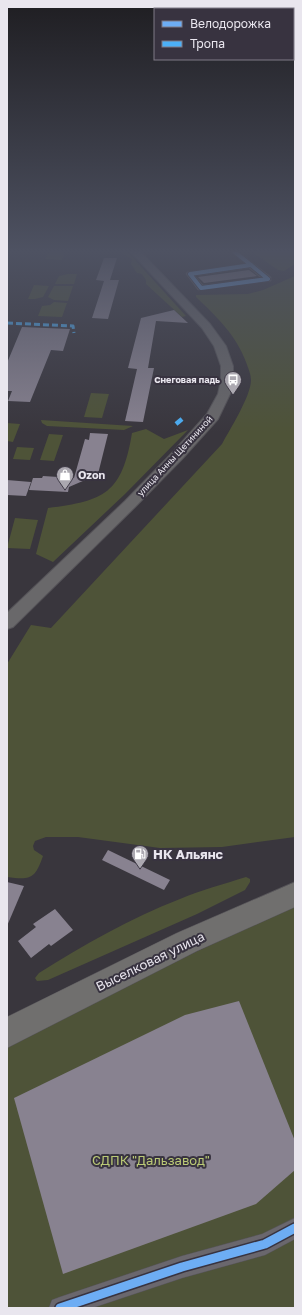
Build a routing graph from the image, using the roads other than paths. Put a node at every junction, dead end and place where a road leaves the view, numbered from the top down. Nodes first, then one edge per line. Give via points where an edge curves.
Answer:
1 (191, 310) edge
2 (7, 621) edge
3 (295, 880) edge
4 (295, 894) edge
5 (7, 1018) edge
6 (7, 1033) edge
7 (295, 1228) edge
8 (60, 1308) edge

1 - 2 main road, улица Анны Щетининой via 220,346 227,366 224,394 213,416 130,504
3 - 5 main road, Выселковая улица via 175,935
4 - 6 main road, Выселковая улица via 187,942
7 - 8 street via 265,1244

